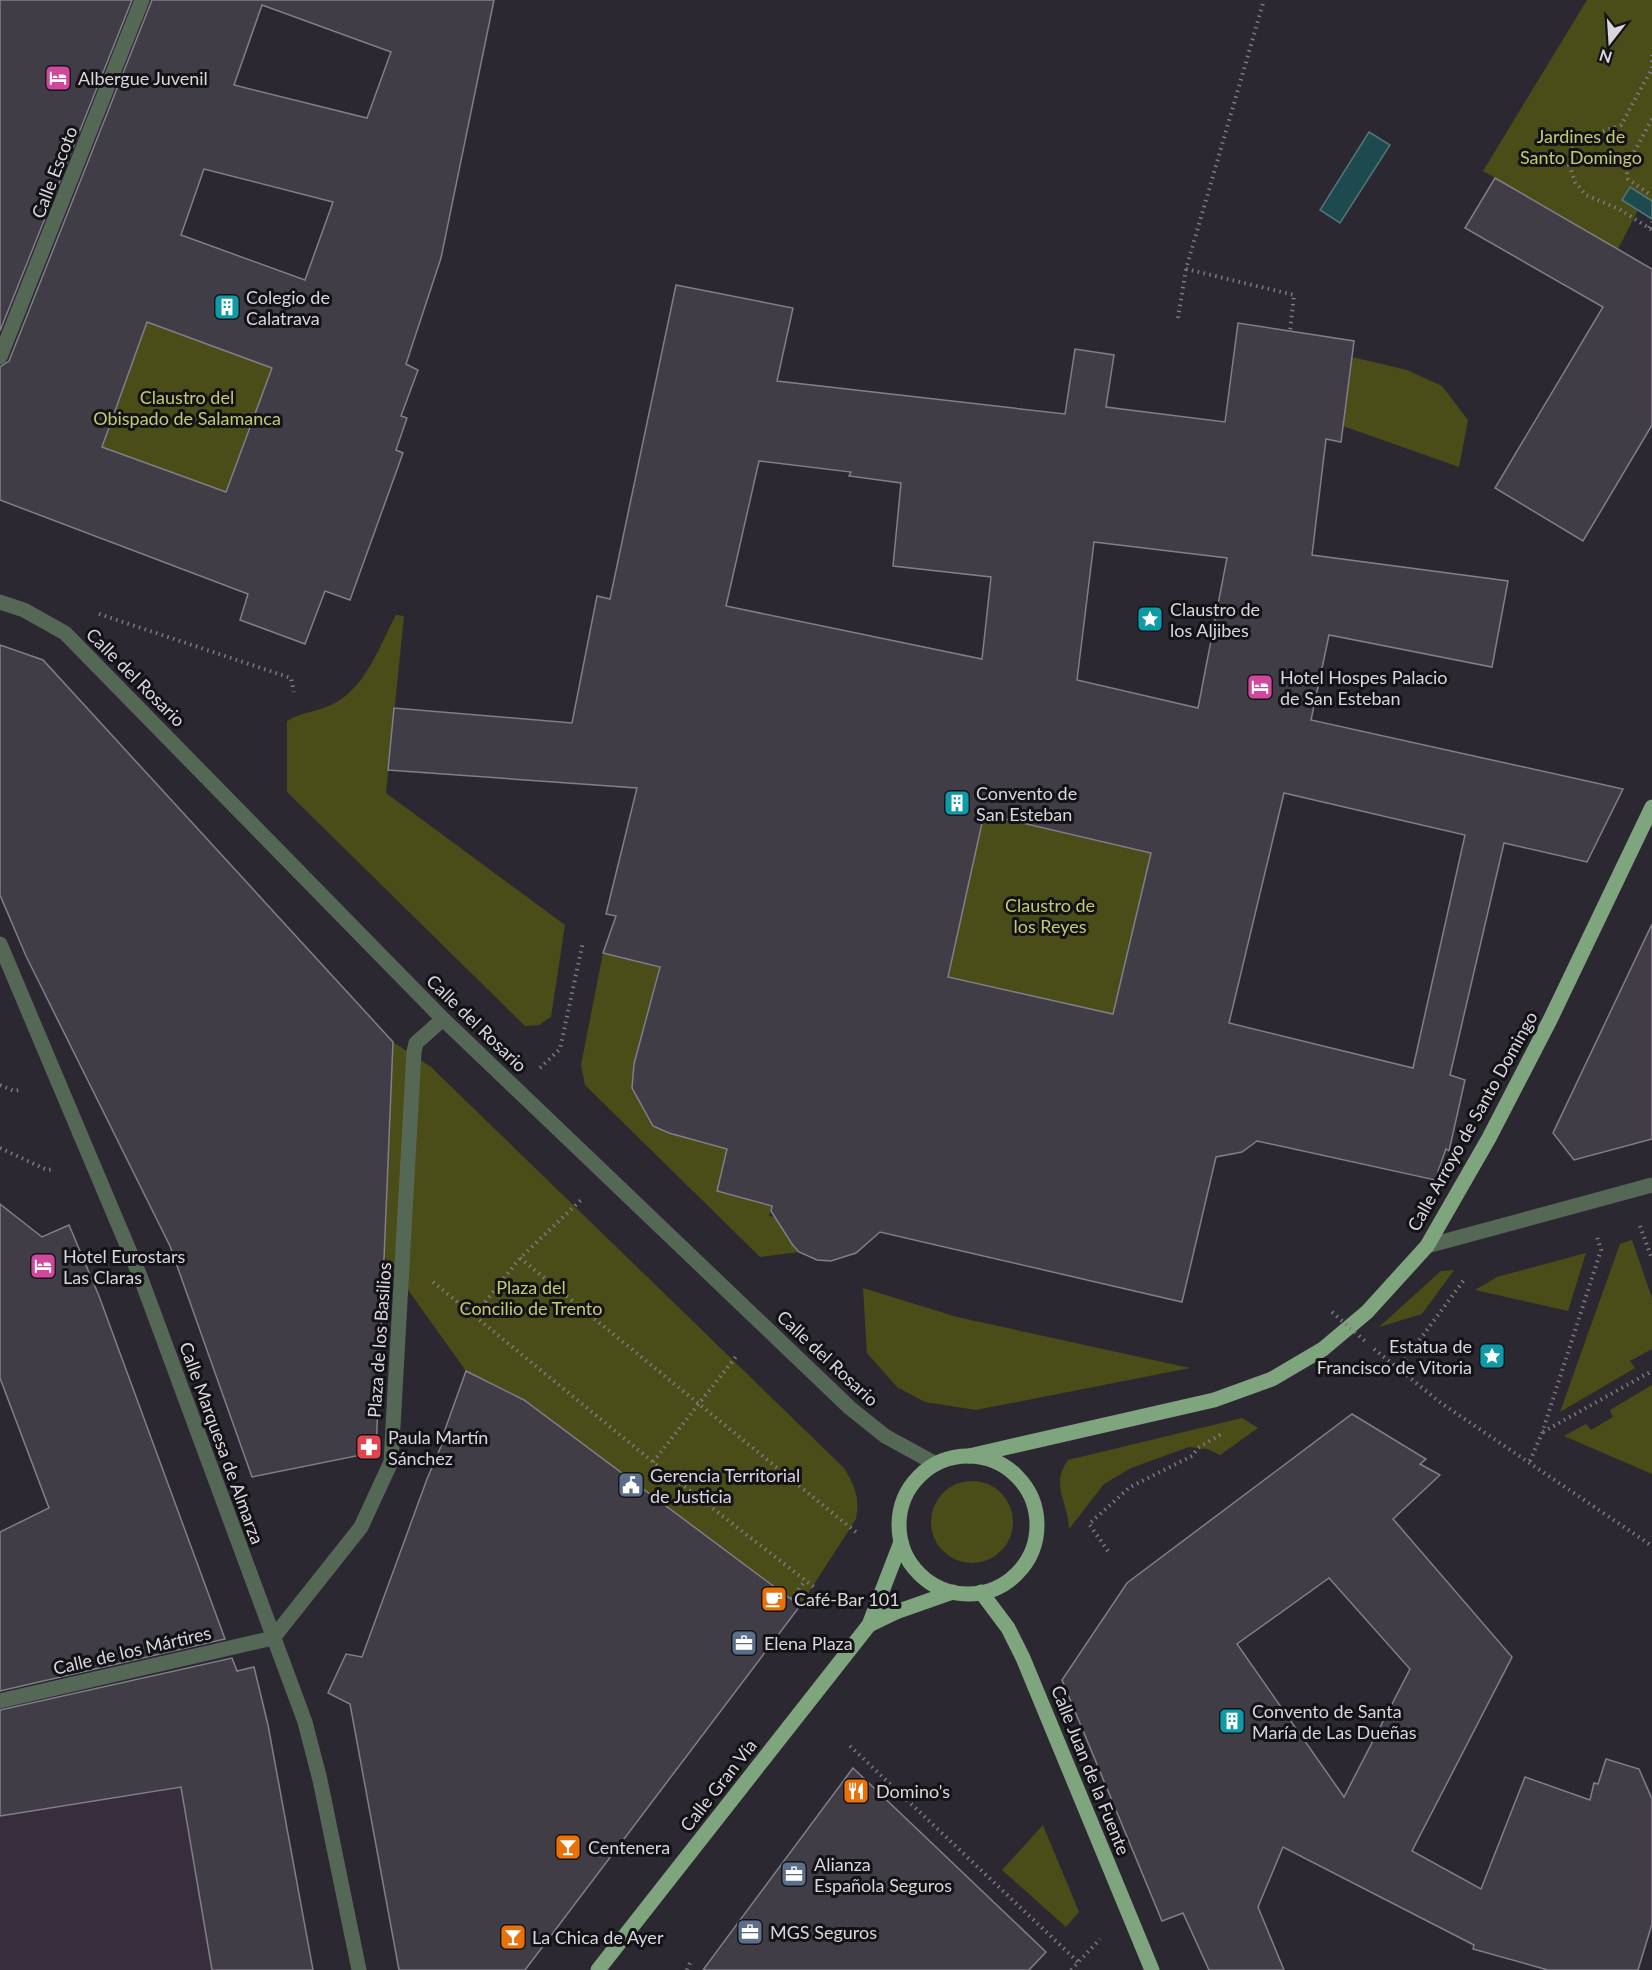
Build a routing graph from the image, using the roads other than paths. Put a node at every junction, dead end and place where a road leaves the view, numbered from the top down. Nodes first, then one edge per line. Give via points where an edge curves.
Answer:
1 (142, 0) edge
2 (0, 357) edge
3 (0, 602) edge
4 (1652, 807) edge
5 (0, 944) edge
6 (443, 1019) junction
7 (1652, 1185) edge
8 (1427, 1246) junction
9 (969, 1456) junction
10 (936, 1464) junction
11 (902, 1542) junction
12 (952, 1592) junction
13 (981, 1592) junction
14 (869, 1625) junction
15 (273, 1638) junction
16 (0, 1701) edge
17 (359, 1970) edge
18 (598, 1970) edge
19 (1152, 1970) edge

1 - 2 street, Calle Escoto
3 - 6 street, Calle del Rosario via 24,610 72,640
4 - 8 main road, Calle Arroyo de Santo Domingo via 1489,1138
5 - 15 street, Calle Marquesa de Almarza via 140,1276
6 - 10 street, Calle del Rosario via 850,1408 885,1436
6 - 15 street, Plaza de los Basilios via 416,1043 414,1052 391,1462 361,1527
7 - 8 street
8 - 9 main road, Calle Arroyo de Santo Domingo via 1367,1312 1323,1349 1272,1379 1214,1400
9 - 10 main road
9 - 13 main road via 998,1462 1010,1470 1029,1491 1037,1519 1034,1548 1019,1572 995,1589
10 - 11 main road via 924,1472 905,1497 900,1512
11 - 12 main road via 912,1565 930,1582
11 - 14 main road, Calle Gran Vía
12 - 13 main road
12 - 14 main road, Calle Gran Vía
13 - 19 main road, Calle Juan de la Fuente via 1008,1628 1023,1658
14 - 18 main road, Calle Gran Vía
15 - 16 street, Calle de los Mártires
15 - 17 street, Calle Marquesa de Almarza via 305,1722

